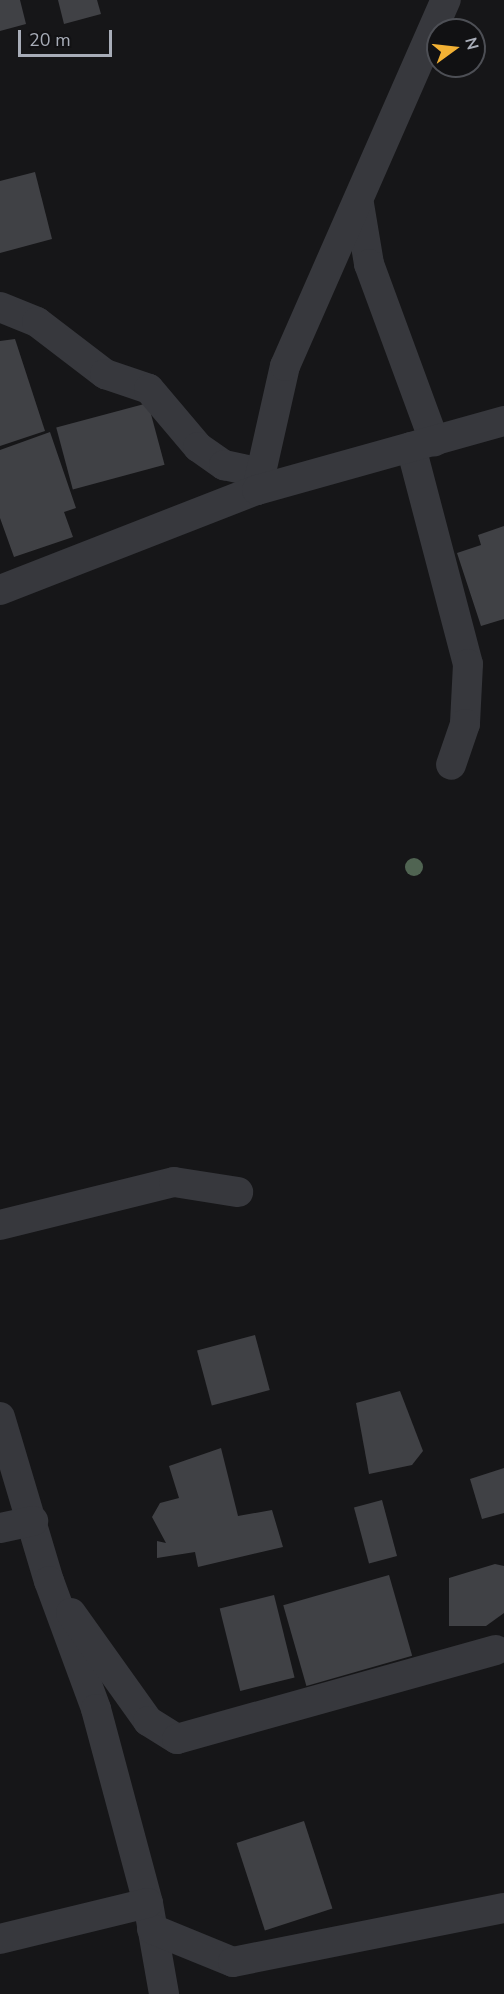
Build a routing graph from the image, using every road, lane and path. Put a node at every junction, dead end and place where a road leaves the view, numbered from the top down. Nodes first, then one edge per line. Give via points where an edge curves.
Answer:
1 (446, 0) edge
2 (359, 204) junction
3 (0, 307) edge
4 (504, 421) edge
5 (423, 444) junction
6 (259, 482) junction
7 (0, 590) edge
8 (451, 765) dead end
9 (238, 1192) dead end
10 (0, 1225) edge
11 (0, 1417) edge
12 (33, 1521) junction
13 (0, 1528) edge
14 (49, 1581) junction
15 (496, 1650) dead end
16 (504, 1908) edge
17 (150, 1916) junction
18 (0, 1939) edge
19 (164, 1994) edge

1 - 2 street
2 - 5 street via 369,264
2 - 6 street via 318,281 285,366
3 - 6 street via 37,321 105,374 149,388 198,447
4 - 5 street
5 - 6 street
5 - 8 street via 468,663 465,724
6 - 7 street
9 - 10 street via 174,1182
11 - 12 street
12 - 13 street
12 - 14 street
14 - 15 street via 148,1721 177,1738
14 - 17 street via 96,1709
16 - 17 street via 233,1962
17 - 18 street
17 - 19 street

